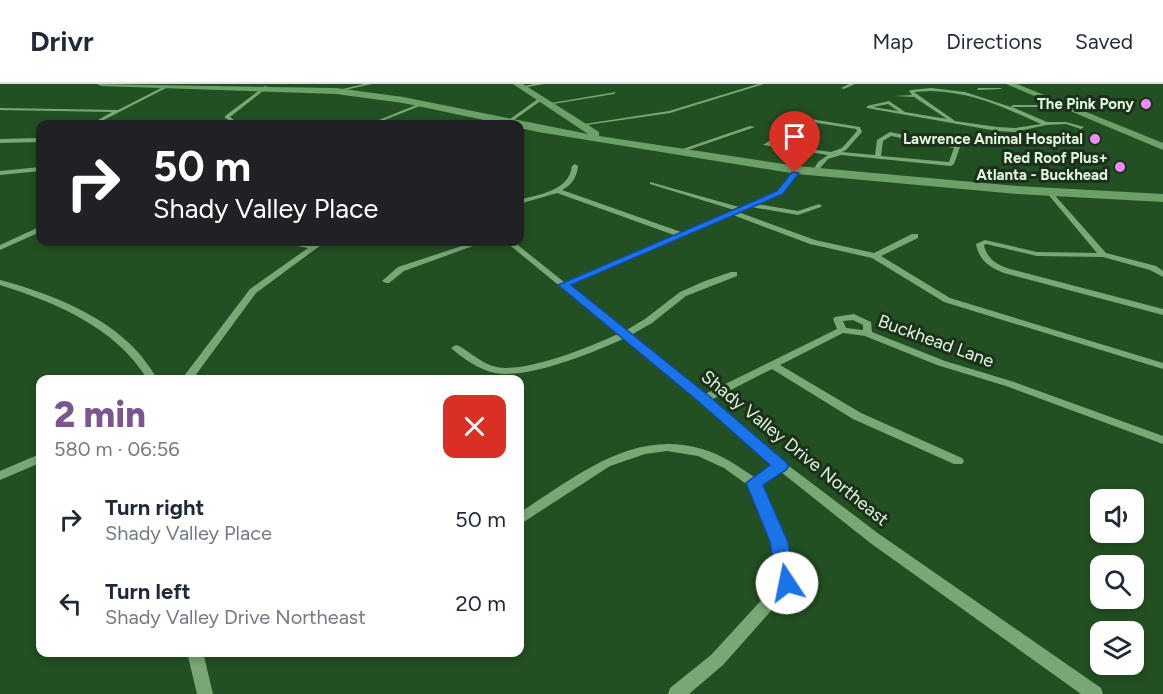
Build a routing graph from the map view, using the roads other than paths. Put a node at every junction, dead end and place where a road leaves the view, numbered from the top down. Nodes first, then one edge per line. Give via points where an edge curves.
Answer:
1 (100, 84) edge
2 (370, 84) edge
3 (542, 84) edge
4 (762, 84) edge
5 (853, 84) edge
6 (930, 84) edge
7 (1010, 84) edge
8 (1022, 84) edge
9 (519, 86) edge
10 (266, 87) junction
11 (936, 87) junction
12 (164, 88) dead end
13 (843, 88) dead end
14 (975, 88) junction
15 (1000, 89) dead end
16 (336, 91) junction
17 (943, 92) dead end
18 (614, 93) dead end
19 (915, 96) junction
20 (900, 99) dead end
21 (544, 102) junction
22 (423, 104) junction
23 (1007, 105) junction
24 (1062, 105) junction
25 (0, 109) edge
26 (117, 111) junction
27 (904, 114) junction
28 (1089, 117) junction
29 (100, 120) edge
30 (232, 120) edge
31 (381, 120) edge
32 (494, 120) edge
33 (512, 120) edge
34 (954, 122) junction
35 (1046, 124) junction
36 (580, 125) junction
37 (524, 126) edge
38 (752, 127) dead end
39 (1081, 128) dead end
40 (36, 140) edge
41 (607, 140) junction
42 (0, 141) edge
43 (658, 147) junction
44 (1163, 147) edge
45 (680, 151) junction
46 (832, 154) junction
47 (1163, 154) edge
48 (878, 157) junction
49 (576, 166) dead end
50 (36, 169) edge
51 (797, 170) junction
52 (815, 172) junction
53 (0, 173) edge
54 (652, 183) dead end
55 (555, 190) junction
56 (1049, 192) junction
57 (1163, 198) edge
58 (524, 200) edge
59 (750, 205) junction
60 (819, 206) dead end
61 (735, 211) junction
62 (36, 232) edge
63 (682, 235) junction
64 (915, 237) dead end
65 (314, 246) edge
66 (468, 246) edge
67 (515, 246) edge
68 (0, 248) edge
69 (1103, 255) junction
70 (875, 256) junction
71 (734, 274) dead end
72 (1163, 275) edge
73 (386, 281) dead end
74 (0, 282) edge
75 (564, 285) junction
76 (1163, 312) edge
77 (623, 336) junction
78 (456, 348) dead end
79 (773, 365) junction
80 (1163, 366) edge
81 (150, 375) edge
82 (190, 375) edge
83 (704, 399) junction
84 (1163, 440) edge
85 (36, 460) edge
86 (958, 461) dead end
87 (781, 466) junction
88 (0, 476) edge
89 (754, 483) junction
90 (524, 517) edge
91 (196, 657) edge
92 (200, 692) edge
93 (676, 694) edge
94 (1095, 694) edge

1 - 10 main road
2 - 16 street
3 - 9 street
4 - 36 street via 670,112
5 - 13 street
6 - 11 street
7 - 24 main road
8 - 24 main road
9 - 21 main road
10 - 16 main road
10 - 30 street via 227,117
11 - 14 street
11 - 17 street
11 - 19 street via 911,91
12 - 26 street
14 - 15 street
14 - 23 street
16 - 22 main road
18 - 21 street
19 - 20 street via 896,96
19 - 34 street
21 - 33 street
21 - 36 main road
22 - 31 street
22 - 32 main road
23 - 24 street
23 - 35 street
24 - 28 main road
25 - 26 street
26 - 29 street
27 - 27 street via 869,108 889,102
27 - 34 street
28 - 44 main road
28 - 47 main road
34 - 35 street via 1015,130
35 - 39 street via 1066,123
36 - 41 main road
36 - 43 main road
37 - 41 main road
38 - 45 street
40 - 42 street
41 - 43 main road
43 - 45 main road
45 - 51 main road
46 - 46 street via 844,149 860,131 858,128 798,118 786,124 782,135 765,142
46 - 48 street
46 - 52 street via 820,160
48 - 48 street via 951,164 957,147 890,134 880,140
49 - 55 street via 574,178
50 - 53 street
51 - 52 main road
51 - 59 street via 780,192
52 - 56 main road
54 - 61 street
55 - 58 street
55 - 63 street
56 - 57 main road
56 - 69 street
59 - 60 street via 798,213
59 - 61 street
61 - 63 street
61 - 70 street via 813,242
62 - 68 street
63 - 75 street
64 - 70 street
65 - 82 street via 253,291
66 - 73 street via 401,269
67 - 75 street, Shady Valley Drive Northeast
69 - 72 street via 1153,268
69 - 76 street via 1037,254 992,242 980,244 981,252 996,268
70 - 80 street via 947,300
71 - 77 street via 681,295
74 - 81 street via 82,313 136,355
75 - 77 street, Shady Valley Drive Northeast
77 - 78 street via 514,371 484,366
77 - 83 street, Shady Valley Drive Northeast
79 - 83 street, Buckhead Lane
79 - 84 street, Buckhead Lane via 842,330 867,333 941,363
79 - 86 street via 856,416
83 - 87 street, Shady Valley Drive Northeast
85 - 88 street
87 - 89 street
87 - 94 street, Shady Valley Drive Northeast via 874,538
89 - 90 street via 700,452 667,447 644,450 606,463
89 - 93 street via 779,542 787,583 725,652
91 - 92 street

